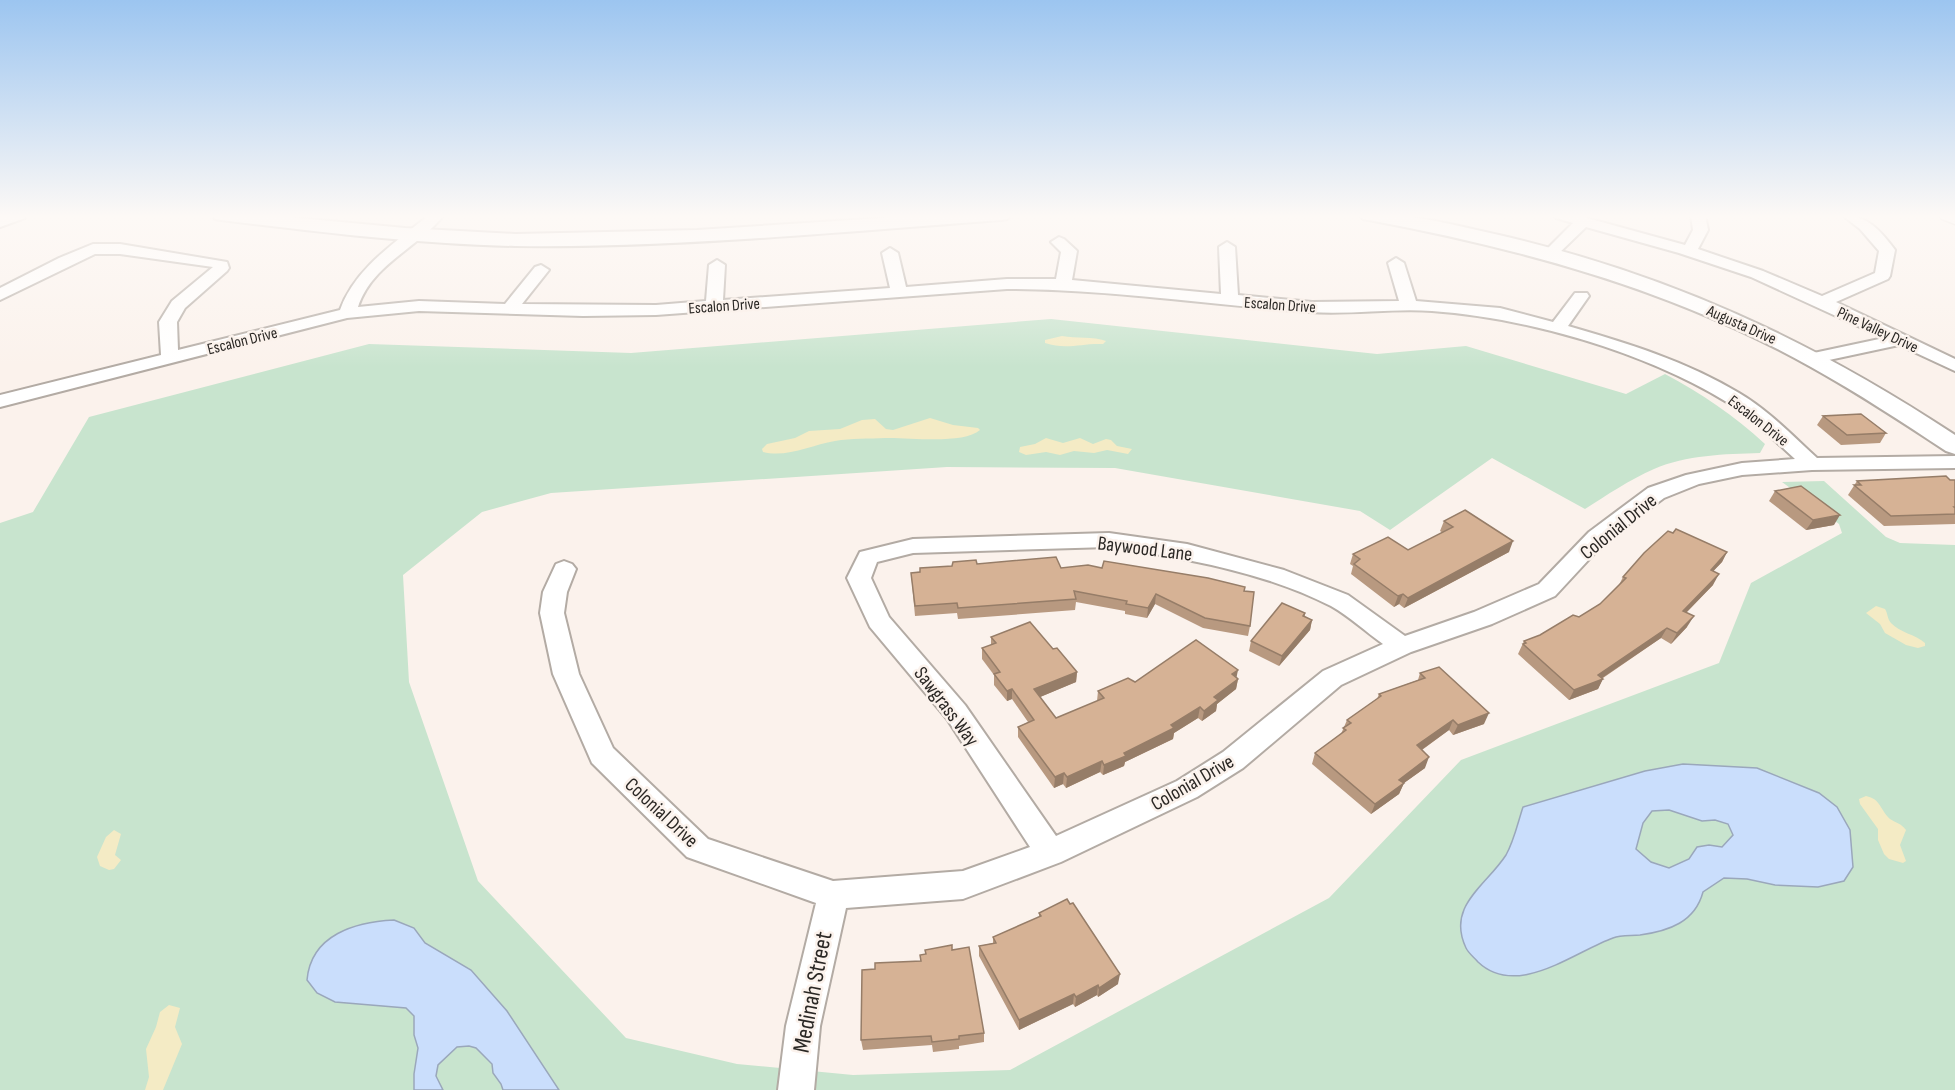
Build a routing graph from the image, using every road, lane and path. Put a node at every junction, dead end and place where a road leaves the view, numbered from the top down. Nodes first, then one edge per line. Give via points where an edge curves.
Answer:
1 (717, 265) dead end
2 (54, 266) edge
3 (221, 266) edge
4 (380, 266) edge
5 (893, 266) edge
6 (1066, 266) edge
7 (1228, 266) edge
8 (1397, 266) edge
9 (1592, 266) edge
10 (1732, 266) edge
11 (1883, 266) edge
12 (541, 270) dead end
13 (1063, 284) junction
14 (899, 292) junction
15 (0, 295) edge
16 (1581, 296) dead end
17 (1230, 300) junction
18 (1821, 302) junction
19 (714, 306) junction
20 (1408, 306) junction
21 (509, 309) junction
22 (347, 313) junction
23 (1558, 328) junction
24 (1902, 339) junction
25 (170, 357) junction
26 (1815, 358) junction
27 (1955, 366) edge
28 (0, 400) edge
29 (1955, 446) edge
30 (1955, 462) edge
31 (1812, 464) junction
32 (868, 557) joint
33 (564, 569) dead end
34 (1402, 646) junction
35 (1050, 854) junction
36 (833, 895) junction
37 (796, 1090) edge

1 - 19 street
2 - 15 street
3 - 25 street via 178,305 168,322
4 - 22 street via 358,286
5 - 14 street
6 - 13 street
7 - 17 street
8 - 20 street
9 - 26 street, Augusta Drive via 1729,316
10 - 18 street, Pine Valley Drive
11 - 18 street via 1881,276
12 - 21 street
13 - 14 street, Escalon Drive
13 - 17 street, Escalon Drive
14 - 19 street, Escalon Drive
16 - 23 street
17 - 20 street, Escalon Drive via 1329,308
18 - 24 street, Pine Valley Drive
19 - 21 street, Escalon Drive via 623,311
20 - 23 street, Escalon Drive via 1478,310
21 - 22 street, Escalon Drive via 419,306
22 - 25 street, Escalon Drive
23 - 31 street, Escalon Drive via 1638,352 1709,384 1750,410
24 - 26 street
24 - 27 street, Pine Valley Drive
25 - 28 street, Escalon Drive
26 - 29 street, Augusta Drive
30 - 31 street, Colonial Drive
31 - 34 street, Colonial Drive via 1742,469 1693,478 1656,493 1597,537 1546,590 1483,618
32 - 34 street, Baywood Lane via 913,546 1108,540 1187,551 1276,574 1340,601
32 - 35 street, Sawgrass Way via 859,579 879,621 956,712
33 - 36 street, Colonial Drive via 552,613 566,674 602,755 698,848
34 - 35 street, Colonial Drive via 1332,678 1211,776
35 - 36 street, Colonial Drive via 963,885
36 - 37 street, Medinah Street via 802,1026

